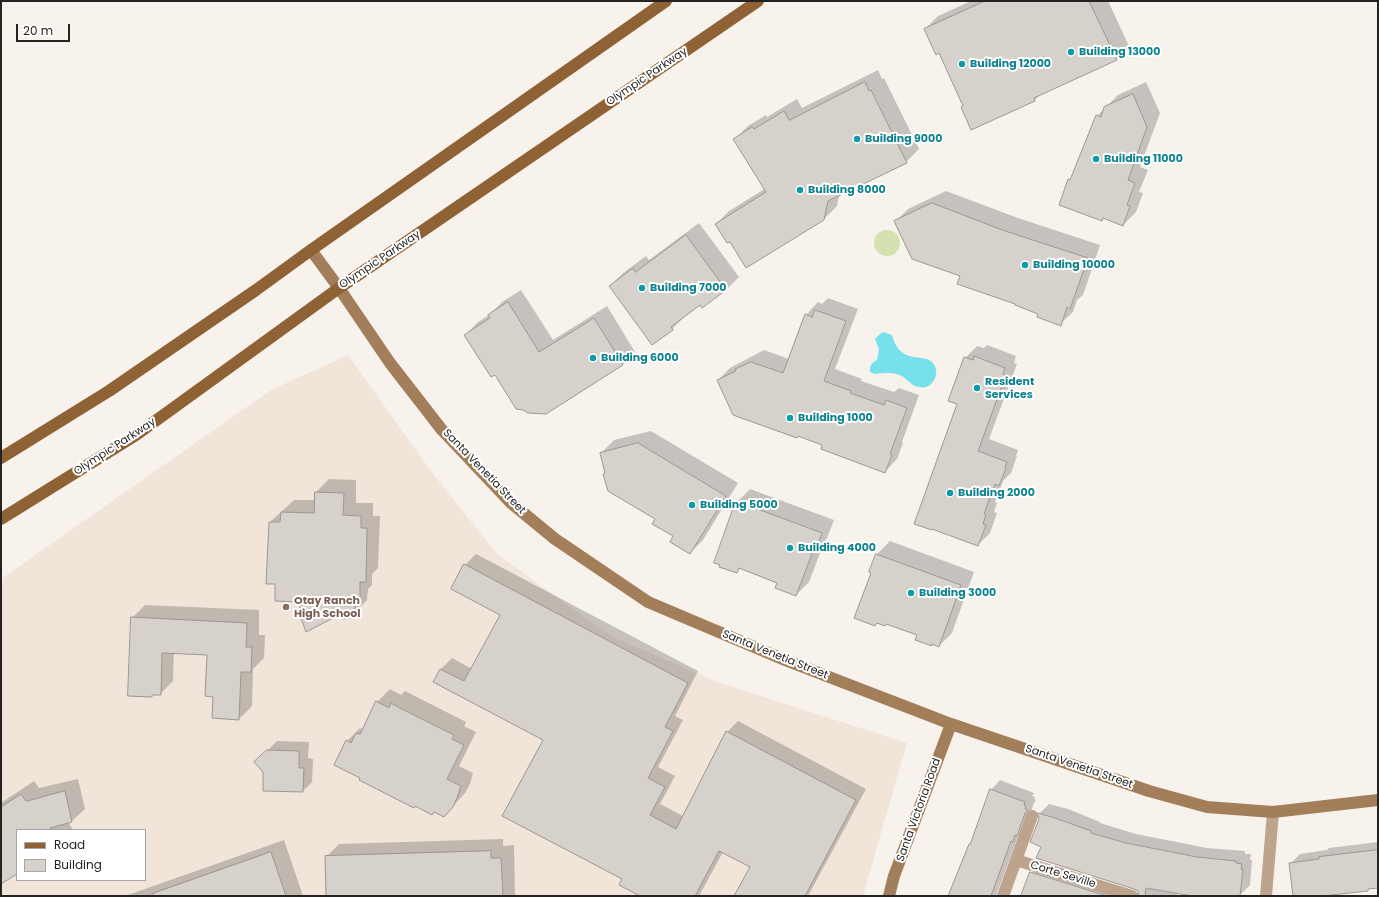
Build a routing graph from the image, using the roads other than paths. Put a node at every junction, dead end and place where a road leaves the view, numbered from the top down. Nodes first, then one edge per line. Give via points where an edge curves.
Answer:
1 (666, 1) edge
2 (758, 1) edge
3 (311, 250) junction
4 (339, 288) junction
5 (1, 458) edge
6 (1, 519) edge
7 (951, 724) junction
8 (1378, 800) edge
9 (1273, 812) junction
10 (1032, 816) dead end
11 (1016, 860) junction
12 (889, 896) edge
13 (1003, 896) edge
14 (1132, 896) edge
15 (1266, 896) edge

1 - 3 main road
2 - 4 main road, Olympic Parkway
3 - 4 street, Santa Venetia Street
3 - 5 main road via 116,386
4 - 6 main road, Olympic Parkway via 136,435
4 - 7 street, Santa Venetia Street via 390,363 442,430 510,502 555,539 648,602 784,660
7 - 9 street, Santa Venetia Street via 1142,789 1207,807
7 - 12 street, Santa Victoria Road via 894,876
8 - 9 street, Santa Venetia Street
9 - 15 street
10 - 11 street
11 - 13 street
11 - 14 street, Corte Seville

